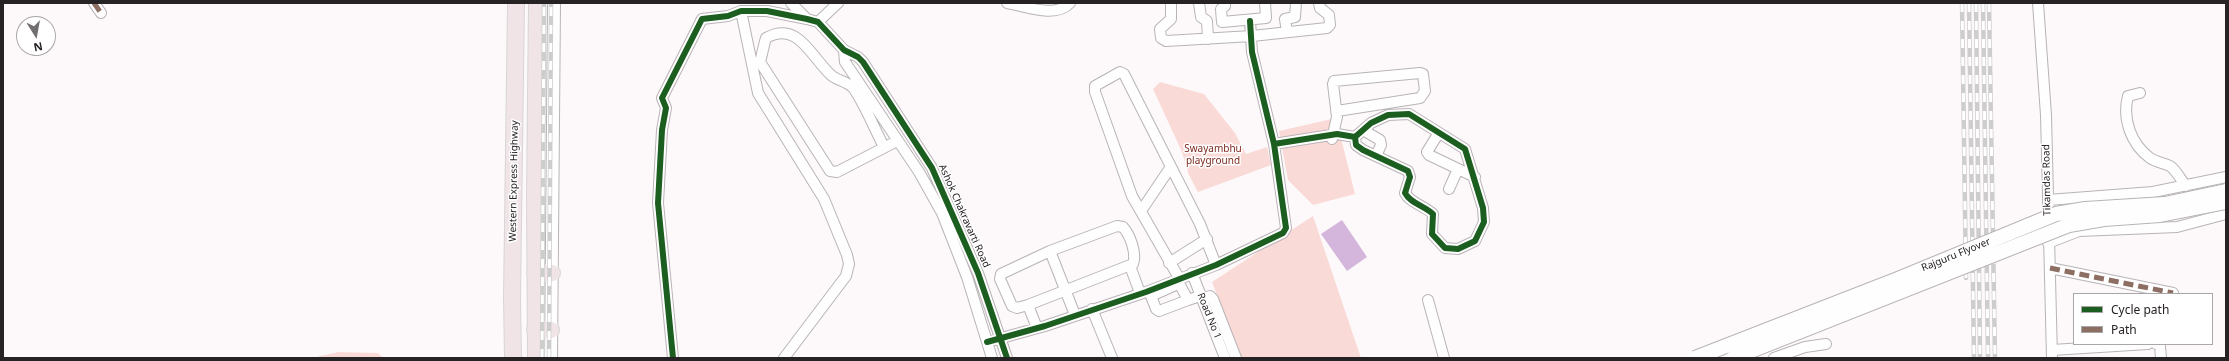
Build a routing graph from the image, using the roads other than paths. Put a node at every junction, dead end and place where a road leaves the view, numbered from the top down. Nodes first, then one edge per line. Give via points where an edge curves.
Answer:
1 (94, 3) edge
2 (516, 3) edge
3 (537, 3) edge
4 (554, 3) edge
5 (791, 3) edge
6 (838, 3) edge
7 (1007, 3) edge
8 (1070, 3) edge
9 (1171, 3) edge
10 (1199, 3) edge
11 (1225, 3) edge
12 (1265, 3) edge
13 (1296, 3) edge
14 (1319, 3) edge
15 (2038, 3) edge
16 (741, 11) junction
17 (101, 13) dead end
18 (1266, 18) junction
19 (807, 19) junction
20 (1250, 21) junction
21 (818, 22) junction
22 (1222, 22) junction
23 (1287, 32) junction
24 (1268, 34) junction
25 (1252, 36) junction
26 (1224, 38) junction
27 (1208, 39) junction
28 (844, 50) junction
29 (863, 62) junction
30 (851, 69) junction
31 (836, 78) junction
32 (2140, 93) dead end
33 (891, 106) junction
34 (1337, 111) junction
35 (878, 113) junction
36 (1363, 130) junction
37 (1438, 134) junction
38 (1334, 135) junction
39 (1355, 137) junction
40 (897, 141) junction
41 (1274, 146) junction
42 (884, 147) junction
43 (1376, 156) junction
44 (932, 168) junction
45 (1170, 168) junction
46 (1458, 169) junction
47 (919, 172) junction
48 (1475, 177) junction
49 (2226, 177) edge
50 (2186, 186) junction
51 (1449, 189) dead end
52 (2226, 191) edge
53 (2048, 200) junction
54 (2226, 202) edge
55 (1141, 211) junction
56 (2226, 214) edge
57 (1207, 239) junction
58 (2048, 243) junction
59 (1050, 251) junction
60 (1169, 263) junction
61 (1216, 265) junction
62 (1130, 266) junction
63 (2050, 268) junction
64 (535, 273) junction
65 (552, 273) junction
66 (1192, 273) junction
67 (1179, 278) junction
68 (1066, 291) junction
69 (1140, 293) junction
70 (2173, 293) dead end
71 (1201, 297) junction
72 (1188, 300) dead end
73 (1428, 300) dead end
74 (1028, 305) junction
75 (1092, 309) junction
76 (1075, 315) junction
77 (1037, 328) junction
78 (535, 329) junction
79 (551, 330) junction
80 (1001, 338) junction
81 (987, 342) junction
82 (1826, 344) dead end
83 (2138, 345) edge
84 (2158, 345) edge
85 (2052, 354) edge
86 (1229, 355) edge
87 (513, 358) edge
88 (536, 358) edge
89 (552, 358) edge
90 (673, 358) edge
91 (784, 358) edge
92 (992, 358) edge
93 (1007, 358) edge
94 (1112, 358) edge
95 (1444, 358) edge
96 (1695, 358) edge
97 (1733, 358) edge
98 (1774, 358) edge
99 (2161, 358) edge

1 - 17 street
2 - 87 highway, Western Express Highway
3 - 64 highway
4 - 65 street
5 - 19 street
6 - 21 street
7 - 8 street via 1039,10 1060,10
9 - 27 street via 1172,19 1160,29 1161,38 1166,41
10 - 27 street via 1201,17 1207,21
11 - 22 street via 1221,9
12 - 18 street
13 - 23 street via 1295,16 1285,19
14 - 23 street via 1320,8 1329,15 1329,27
15 - 53 street, Tikamdas Road via 2046,115
16 - 19 street via 767,11
16 - 90 street via 728,16 702,19 662,98 666,108 662,130 658,203
16 - 91 street via 758,93 824,199 849,264 846,276
18 - 20 street
18 - 24 street
19 - 21 street
20 - 22 street
20 - 25 street
21 - 28 street, Ashok Chakravarti Road
22 - 26 street
23 - 24 street
24 - 25 street
25 - 26 street
25 - 41 street via 1252,52
26 - 27 street
28 - 29 street, Ashok Chakravarti Road
28 - 30 street, Ashok Chakravarti Road via 845,62
29 - 30 street
29 - 33 street, Ashok Chakravarti Road
30 - 31 street
30 - 35 street, Ashok Chakravarti Road
31 - 42 street via 853,88
31 - 42 street via 799,38 783,33 766,38 760,62 830,170 837,172
32 - 50 street via 2128,96 2128,128 2137,146 2151,158 2171,167
33 - 35 street
33 - 44 street, Ashok Chakravarti Road
34 - 34 street via 1334,81 1423,74 1425,91 1420,98
34 - 38 street
35 - 40 street, Ashok Chakravarti Road
36 - 37 street via 1370,123 1388,115 1409,114
36 - 39 street
36 - 43 street via 1380,140
37 - 46 street via 1427,152
37 - 48 street via 1465,149
38 - 39 street
38 - 41 street
39 - 43 street via 1356,145
40 - 42 street
40 - 47 street, Ashok Chakravarti Road
41 - 61 street via 1286,228 1283,233
43 - 48 street via 1408,171 1410,177 1405,193 1408,198 1426,207 1433,214 1432,234 1445,248 1458,249 1475,241 1484,222
44 - 47 street
44 - 80 street, Ashok Chakravarti Road via 978,273
45 - 55 street
45 - 55 street via 1124,74 1120,72 1095,86 1132,196
45 - 57 street
46 - 48 street
46 - 51 street
47 - 81 street, Ashok Chakravarti Road via 942,213 968,277
49 - 50 street
50 - 53 street via 2153,192
52 - 96 main road, Rajguru Flyover, bridge via 2165,204 2085,209 2056,214
53 - 58 street, Tikamdas Road
54 - 97 main road, Rajguru Flyover, bridge via 2058,228
55 - 60 street
56 - 58 street via 2177,227 2079,231
57 - 60 street
57 - 61 street
58 - 63 street, Tikamdas Road
59 - 62 street via 1117,226 1123,227 1128,233 1135,258
59 - 68 street
59 - 74 street via 1001,274 1012,306 1017,308
60 - 67 street
61 - 66 street
62 - 68 street
62 - 69 street
63 - 70 street
63 - 85 street, Tikamdas Road
64 - 65 highway
64 - 78 highway
65 - 79 street
66 - 67 street
66 - 71 street, Road No 1
67 - 69 street
68 - 74 street
68 - 76 street
69 - 75 street
71 - 72 street
71 - 86 street, Road No 1
71 - 86 street via 1210,296 1213,299 1228,331
73 - 95 street
74 - 77 street
75 - 76 street
75 - 94 street
76 - 77 street
77 - 80 street
78 - 79 highway
78 - 88 highway
79 - 89 street
80 - 81 street
80 - 93 street, Ashok Chakravarti Road
81 - 92 street, Ashok Chakravarti Road
82 - 98 street via 1804,347
83 - 85 street
84 - 99 street

